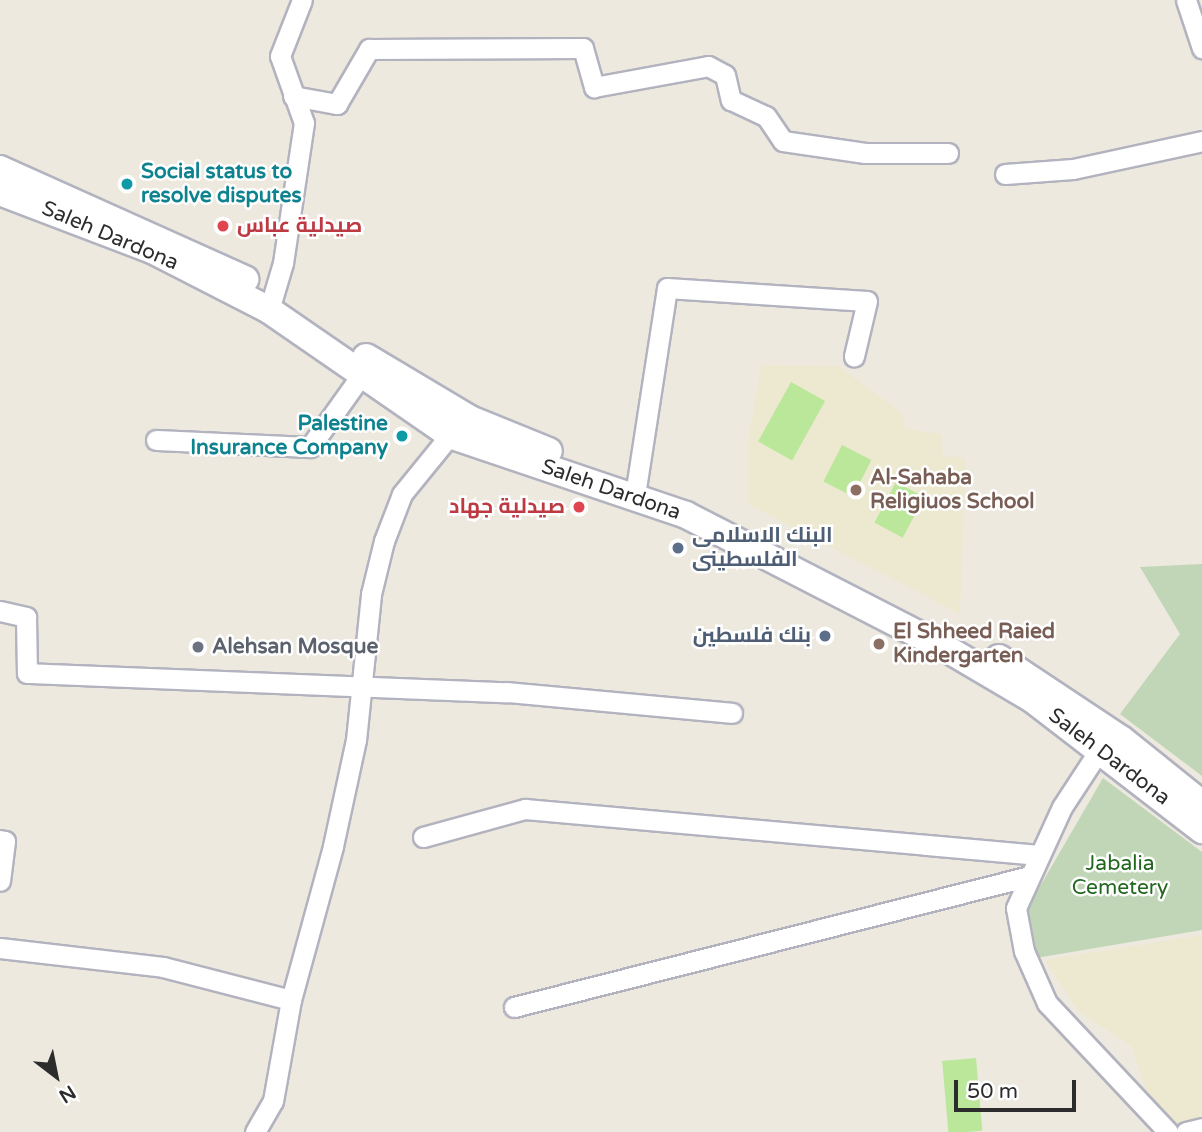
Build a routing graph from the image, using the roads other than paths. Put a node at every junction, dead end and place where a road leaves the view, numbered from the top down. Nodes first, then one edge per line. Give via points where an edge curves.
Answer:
1 (302, 0) edge
2 (1186, 0) edge
3 (1202, 48) edge
4 (293, 96) junction
5 (1202, 141) edge
6 (948, 153) dead end
7 (0, 169) edge
8 (1005, 174) dead end
9 (0, 192) edge
10 (272, 302) junction
11 (854, 356) dead end
12 (362, 374) junction
13 (450, 435) junction
14 (156, 440) dead end
15 (636, 487) junction
16 (0, 611) edge
17 (363, 690) junction
18 (732, 713) dead end
19 (1100, 749) junction
20 (1202, 804) edge
21 (1202, 830) edge
22 (423, 837) dead end
23 (0, 840) edge
24 (1039, 855) junction
25 (1030, 876) junction
26 (0, 881) edge
27 (0, 948) edge
28 (291, 1000) junction
29 (514, 1007) dead end
30 (1202, 1128) edge
31 (255, 1132) edge
32 (1168, 1132) edge
33 (1186, 1132) edge

1 - 4 street via 280,56
2 - 3 street
4 - 6 street via 337,104 369,49 583,48 594,87 708,66 725,75 731,100 766,116 783,141 865,153
4 - 10 street via 304,123
5 - 8 street via 1073,169
7 - 10 street, Saleh Dardona via 163,237
9 - 10 street, Saleh Dardona
10 - 12 street, Saleh Dardona
10 - 15 street, Saleh Dardona via 470,419
11 - 15 street via 867,301 667,288
12 - 13 street, Saleh Dardona
12 - 14 street via 310,447
13 - 15 street, Saleh Dardona
13 - 17 street via 402,494 384,541 371,593
15 - 19 street, Saleh Dardona via 947,649 1032,699
15 - 20 street, Saleh Dardona via 726,516 1040,681
16 - 17 street via 26,617 27,673
17 - 18 street via 507,692
17 - 28 street via 333,846
19 - 21 street, Saleh Dardona
19 - 24 street
22 - 24 street via 525,809
23 - 26 street via 5,841
24 - 25 street
25 - 29 street
25 - 32 street via 1016,908 1024,951 1047,1003
27 - 28 street via 163,967
28 - 31 street via 273,1101
30 - 33 street

